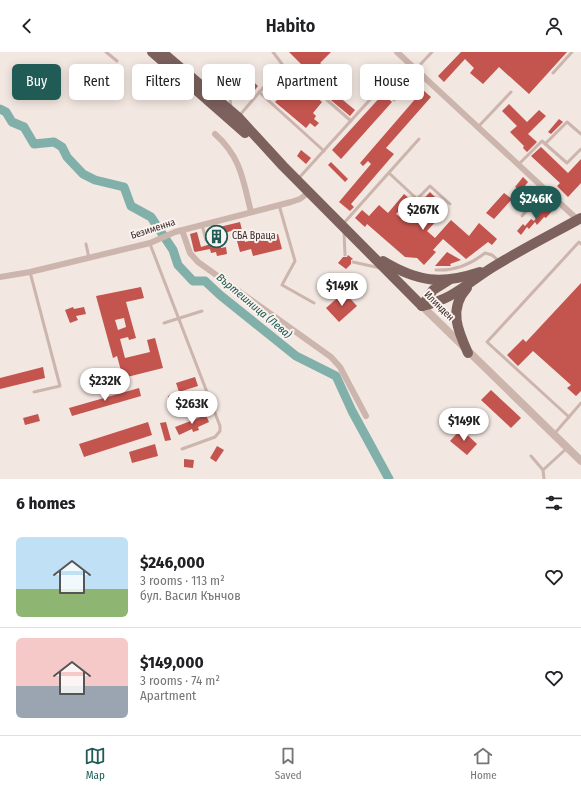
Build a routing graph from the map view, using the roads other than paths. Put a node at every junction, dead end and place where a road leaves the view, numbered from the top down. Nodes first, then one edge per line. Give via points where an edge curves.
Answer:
1 (106, 52) edge
2 (152, 52) edge
3 (162, 52) edge
4 (273, 52) edge
5 (397, 52) edge
6 (432, 52) edge
7 (572, 52) edge
8 (117, 61) dead end
9 (410, 64) edge
10 (421, 64) edge
11 (552, 73) dead end
12 (424, 76) edge
13 (259, 92) junction
14 (511, 92) dead end
15 (328, 100) dead end
16 (370, 100) edge
17 (235, 115) junction
18 (351, 121) junction
19 (478, 127) junction
20 (215, 134) dead end
21 (581, 134) edge
22 (419, 139) dead end
23 (545, 144) junction
24 (581, 149) edge
25 (324, 151) junction
26 (518, 165) junction
27 (283, 166) junction
28 (389, 173) junction
29 (297, 180) junction
30 (545, 190) junction
31 (309, 192) junction
32 (279, 204) junction
33 (450, 204) dead end
34 (251, 212) junction
35 (522, 216) dead end
36 (579, 219) edge
37 (202, 225) junction
38 (343, 226) junction
39 (182, 230) junction
40 (206, 240) dead end
41 (150, 243) junction
42 (86, 244) dead end
43 (581, 244) edge
44 (370, 253) junction
45 (345, 255) dead end
46 (89, 258) junction
47 (353, 262) dead end
48 (496, 265) junction
49 (386, 269) junction
50 (436, 270) dead end
51 (30, 272) junction
52 (0, 277) edge
53 (476, 279) junction
54 (450, 280) junction
55 (314, 303) dead end
56 (422, 306) junction
57 (202, 311) dead end
58 (178, 319) junction
59 (164, 323) dead end
60 (468, 353) junction
61 (34, 392) dead end
62 (581, 403) edge
63 (366, 416) dead end
64 (569, 417) junction
65 (554, 434) junction
66 (568, 448) junction
67 (182, 449) dead end
68 (531, 456) dead end
69 (581, 461) edge
70 (543, 470) junction
71 (544, 479) edge

1 - 8 lane
2 - 27 main road, Илинден
3 - 17 main road, Илинден
4 - 13 lane via 282,64
5 - 9 street
6 - 10 lane
7 - 11 lane
12 - 19 street
13 - 17 lane
13 - 25 lane
14 - 19 lane
15 - 18 lane
16 - 18 lane
17 - 27 main road, Илинден
18 - 25 lane
19 - 26 street
20 - 34 street via 234,155 241,170
21 - 23 lane via 567,122
22 - 28 lane
23 - 24 lane via 567,163
23 - 26 lane via 542,141
25 - 29 lane
26 - 30 street
27 - 29 main road, Илинден
28 - 33 lane via 417,199 430,186
28 - 38 lane
29 - 31 main road, Илинден
30 - 35 lane
30 - 36 street
31 - 32 street, Безименна via 300,199
31 - 38 main road, Илинден
32 - 34 street, Безименна
32 - 55 lane via 295,261 282,285
34 - 37 street, Безименна
36 - 48 main road
37 - 39 street, Безименна
37 - 40 lane
38 - 44 main road, Илинден
38 - 45 lane
39 - 41 street, Безименна
39 - 63 street via 190,253 198,262 331,357 340,367
41 - 46 street, Безименна
41 - 58 lane
42 - 46 lane
43 - 64 lane via 579,242 487,342
44 - 49 main road, Илинден
44 - 54 main road via 412,276 428,280
46 - 51 street, Безименна
47 - 49 lane
48 - 50 lane via 492,255 485,253 465,266
48 - 53 main road
48 - 54 main road
49 - 56 main road, Илинден
51 - 52 street, Безименна
51 - 61 lane via 60,386
53 - 56 main road via 444,300
53 - 60 main road via 460,298 456,310 456,326
54 - 56 main road via 433,290
56 - 60 street, Илинден
57 - 58 lane
58 - 59 lane
58 - 67 lane via 219,421 220,432 215,437
60 - 65 street, Илинден
62 - 64 lane
64 - 65 lane
65 - 66 street, Илинден
66 - 69 street, Илинден
66 - 70 lane
68 - 70 lane
70 - 71 lane

